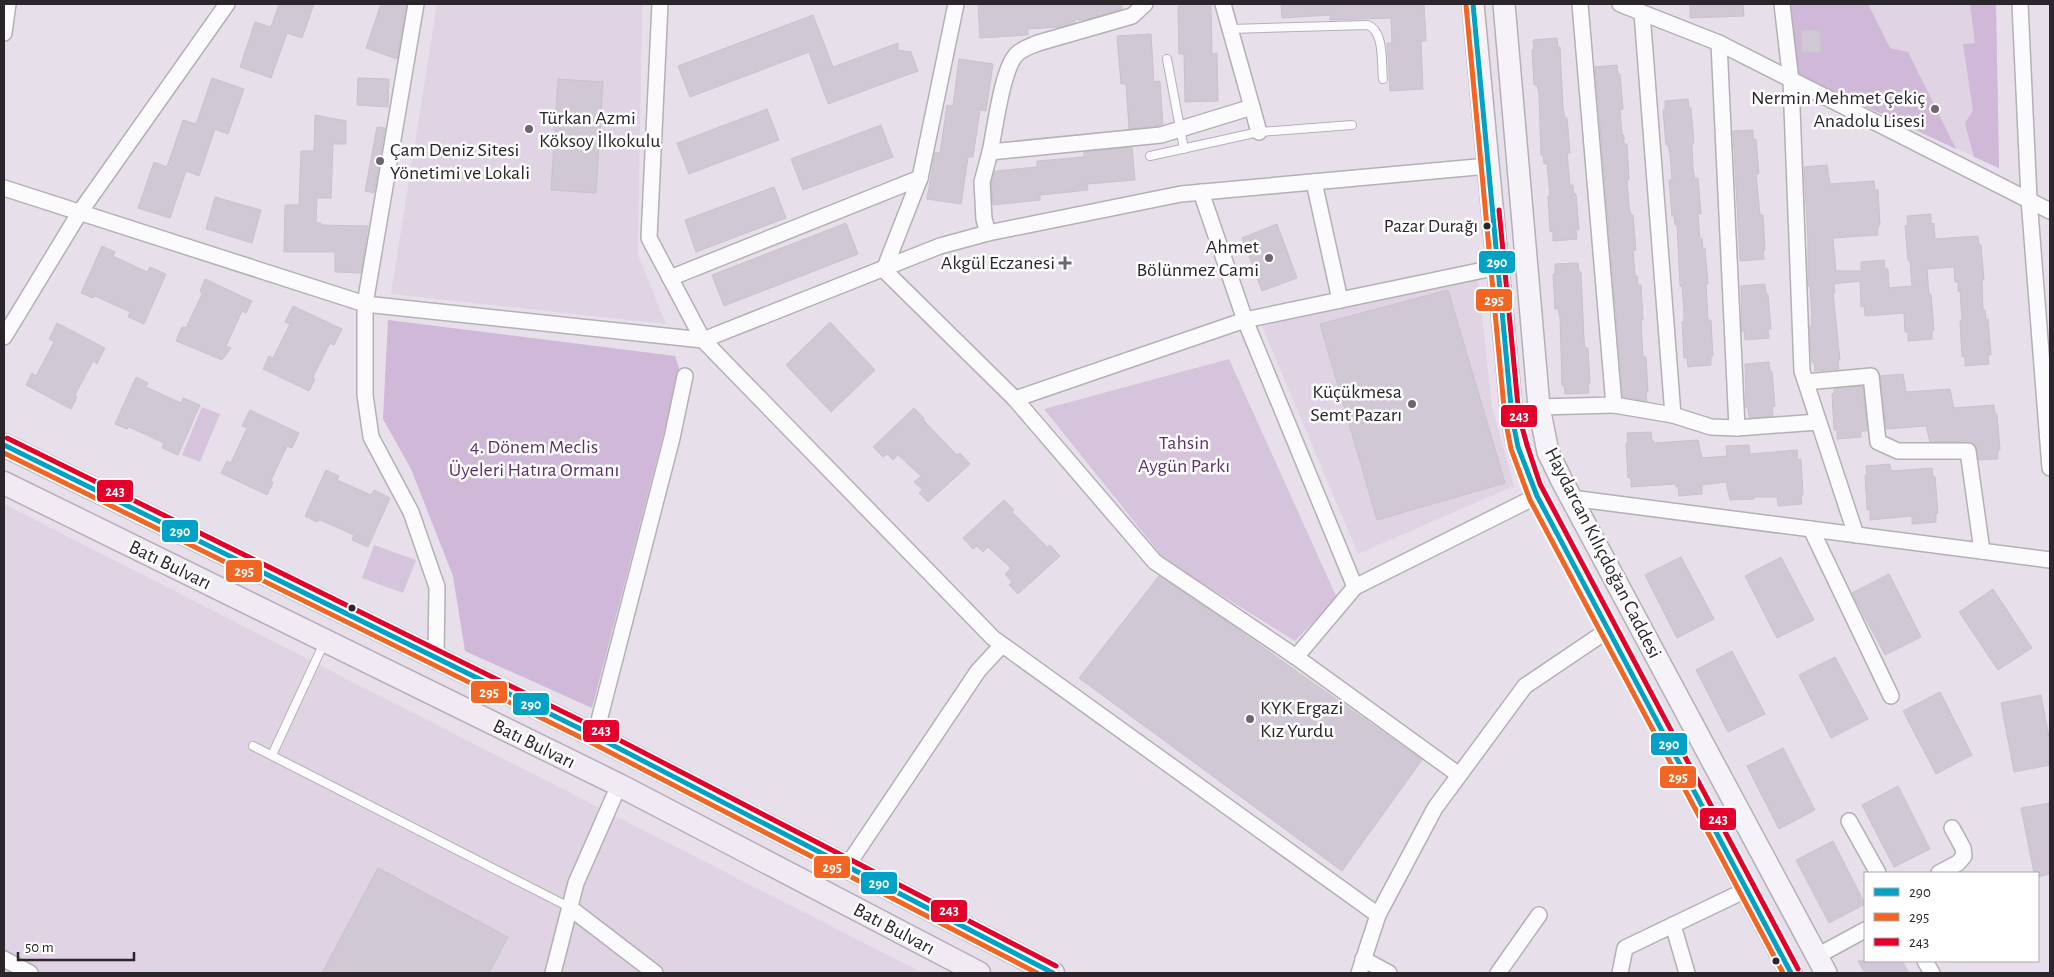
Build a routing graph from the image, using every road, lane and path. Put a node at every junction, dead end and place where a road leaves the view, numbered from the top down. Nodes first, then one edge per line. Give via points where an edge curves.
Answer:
1 (8, 4) edge
2 (227, 4) edge
3 (416, 4) edge
4 (660, 4) edge
5 (956, 4) edge
6 (1145, 4) edge
7 (1223, 4) edge
8 (1473, 4) edge
9 (1504, 4) edge
10 (1580, 4) edge
11 (1620, 4) edge
12 (1782, 4) edge
13 (2020, 4) edge
14 (1642, 13) junction
15 (1231, 29) junction
16 (4, 32) edge
17 (1719, 43) junction
18 (1167, 60) dead end
19 (1383, 79) dead end
20 (1791, 81) junction
21 (1252, 107) junction
22 (1352, 125) dead end
23 (1180, 131) junction
24 (1259, 132) junction
25 (1184, 148) junction
26 (990, 152) junction
27 (1150, 156) dead end
28 (1488, 166) junction
29 (920, 178) junction
30 (1314, 182) junction
31 (4, 188) edge
32 (1201, 192) junction
33 (2029, 199) junction
34 (2050, 211) edge
35 (80, 212) junction
36 (988, 233) junction
37 (1498, 267) junction
38 (884, 270) junction
39 (670, 278) junction
40 (1340, 300) junction
41 (365, 304) junction
42 (1245, 320) junction
43 (4, 337) edge
44 (703, 340) junction
45 (685, 376) dead end
46 (1806, 382) junction
47 (1015, 399) junction
48 (1614, 405) junction
49 (1539, 407) junction
50 (1673, 415) junction
51 (1818, 422) junction
52 (1737, 428) junction
53 (4, 445) edge
54 (2050, 468) edge
55 (4, 483) edge
56 (1537, 496) junction
57 (1571, 498) junction
58 (1811, 529) junction
59 (1856, 535) junction
60 (1982, 551) junction
61 (2050, 560) edge
62 (1355, 587) junction
63 (1608, 630) junction
64 (325, 641) junction
65 (1002, 645) junction
66 (1296, 657) junction
67 (436, 658) junction
68 (1891, 696) dead end
69 (596, 736) junction
70 (253, 746) dead end
71 (272, 755) junction
72 (1459, 775) junction
73 (619, 785) junction
74 (1849, 821) dead end
75 (1952, 828) dead end
76 (847, 866) junction
77 (1877, 872) edge
78 (1941, 872) edge
79 (1746, 890) junction
80 (569, 907) junction
81 (1378, 915) junction
82 (1539, 915) dead end
83 (1673, 925) junction
84 (1864, 931) edge
85 (4, 959) edge
86 (1926, 962) edge
87 (1821, 964) edge
88 (1361, 966) edge
89 (30, 973) edge
90 (553, 973) edge
91 (655, 973) edge
92 (978, 973) edge
93 (1052, 973) edge
94 (1389, 973) edge
95 (1498, 973) edge
96 (1620, 973) edge
97 (1687, 973) edge
98 (1791, 973) edge
99 (1932, 973) edge

1 - 16 street
2 - 35 street
3 - 41 street
4 - 39 street via 649,238
5 - 29 street
6 - 26 street via 1132,16 1038,43 1017,54 1005,80
7 - 15 street
8 - 28 main road, Haydarcan Kılıçdoğan Caddesi
9 - 49 main road, Haydarcan Kılıçdoğan Caddesi
10 - 48 street
11 - 14 street
12 - 20 street
13 - 33 street
14 - 17 street
14 - 50 street
15 - 19 lane via 1368,25 1379,36
15 - 21 street
17 - 20 street
17 - 52 street
18 - 23 lane
20 - 33 street
20 - 46 street via 1802,371
21 - 23 street
21 - 24 street
22 - 24 lane
23 - 25 lane
23 - 26 street
24 - 25 lane
25 - 27 lane
26 - 36 street via 982,182
28 - 30 street
28 - 37 main road, Haydarcan Kılıçdoğan Caddesi
29 - 38 street
29 - 39 street
30 - 32 street
30 - 40 street
31 - 35 street
32 - 36 street
32 - 42 street
33 - 34 street
33 - 54 street
35 - 41 street
35 - 43 street
36 - 38 street via 940,246
37 - 40 street
37 - 56 main road, Haydarcan Kılıçdoğan Caddesi via 1512,417 1518,447
38 - 44 street
38 - 47 street
39 - 44 street
40 - 42 street
41 - 44 street
41 - 67 street via 365,395 370,437 411,512 437,587
42 - 47 street
42 - 62 street
44 - 65 street
45 - 69 street
46 - 51 street
46 - 60 street via 1871,376 1878,442 1898,451 1968,451
47 - 66 street via 1154,562
48 - 49 street
48 - 50 street
49 - 57 main road, Haydarcan Kılıçdoğan Caddesi via 1548,452
50 - 52 street via 1711,427
51 - 52 street
51 - 59 street
53 - 67 main road, Batı Bulvarı
55 - 64 main road, Batı Bulvarı
56 - 62 street
56 - 63 main road, Haydarcan Kılıçdoğan Caddesi
57 - 58 street
57 - 87 main road, Haydarcan Kılıçdoğan Caddesi
58 - 59 street
58 - 68 street
59 - 60 street
60 - 61 street
62 - 66 street
63 - 72 street via 1524,686
63 - 79 main road, Haydarcan Kılıçdoğan Caddesi
64 - 71 lane
64 - 73 main road, Batı Bulvarı
65 - 76 street via 978,671
65 - 81 street
66 - 72 street
67 - 69 main road, Batı Bulvarı
69 - 76 main road, Batı Bulvarı
70 - 71 lane
71 - 80 lane
72 - 81 street via 1435,808
73 - 80 street via 576,882
73 - 92 main road, Batı Bulvarı
74 - 77 street
75 - 78 street via 1964,856
76 - 93 main road, Batı Bulvarı
79 - 83 street
79 - 98 main road, Haydarcan Kılıçdoğan Caddesi
80 - 90 street
80 - 91 street
81 - 88 street
82 - 95 street
83 - 96 street via 1625,948
83 - 97 street
84 - 87 street
85 - 89 street
86 - 99 street
88 - 94 street

